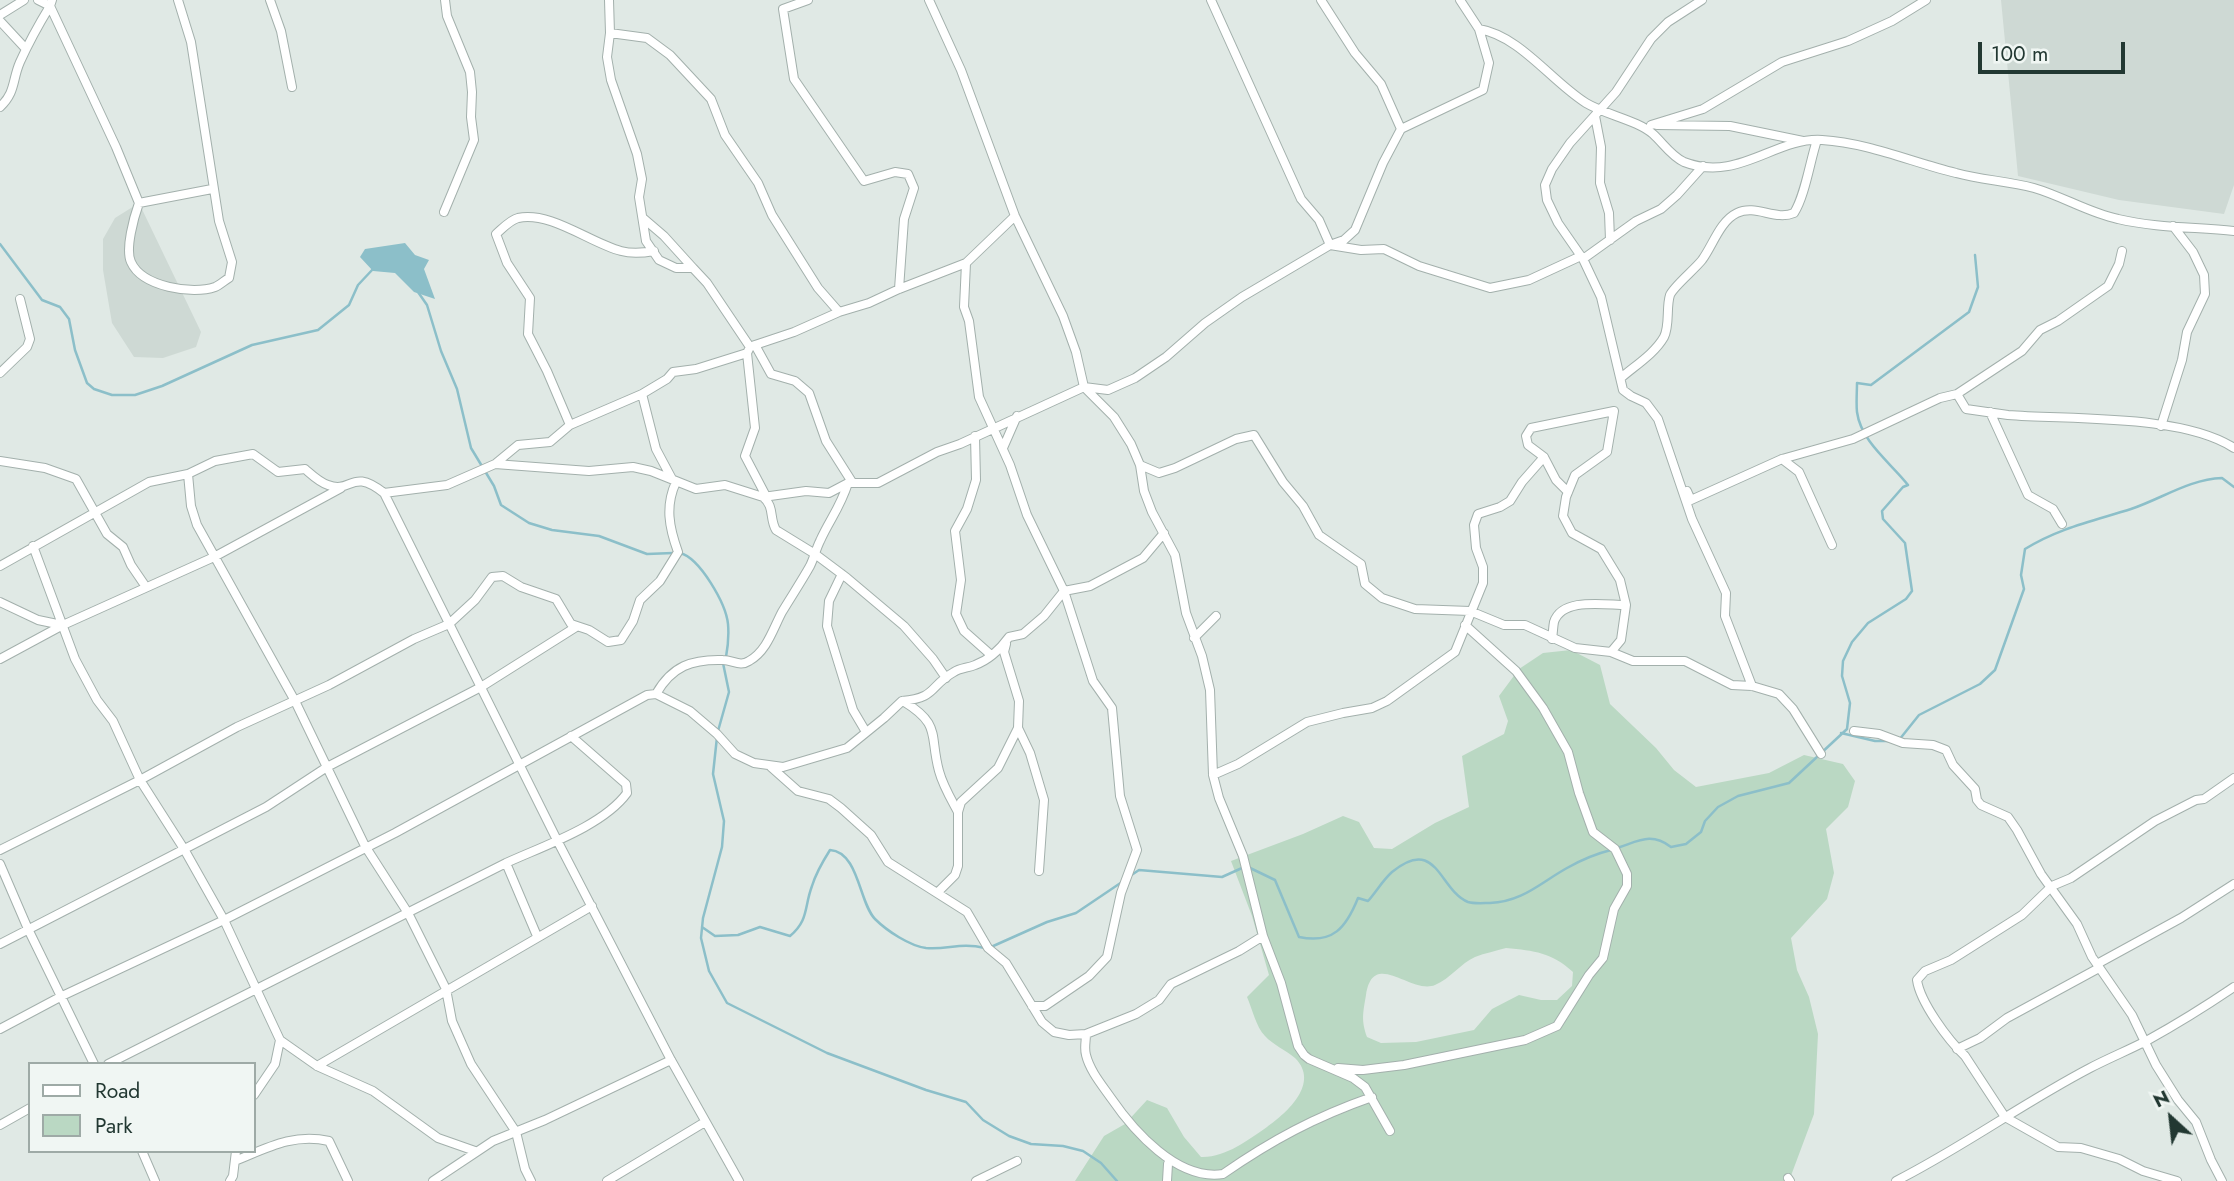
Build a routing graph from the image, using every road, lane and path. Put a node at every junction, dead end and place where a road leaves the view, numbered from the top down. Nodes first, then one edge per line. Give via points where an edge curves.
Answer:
1 (24, 0) edge
2 (38, 0) edge
3 (178, 0) edge
4 (270, 0) edge
5 (445, 0) edge
6 (609, 0) edge
7 (808, 0) edge
8 (929, 0) edge
9 (1211, 0) edge
10 (1321, 0) edge
11 (1460, 0) edge
12 (1702, 0) edge
13 (1926, 0) edge
14 (51, 3) edge
15 (0, 15) edge
16 (0, 21) edge
17 (1479, 29) junction
18 (610, 33) junction
19 (26, 49) junction
20 (292, 87) dead end
21 (0, 107) edge
22 (1597, 113) junction
23 (1636, 124) junction
24 (1651, 125) junction
25 (1401, 129) junction
26 (1817, 140) junction
27 (1803, 141) junction
28 (1703, 166) junction
29 (212, 189) junction
30 (139, 203) junction
31 (444, 212) dead end
32 (1015, 216) junction
33 (643, 218) junction
34 (2154, 225) junction
35 (2234, 231) edge
36 (1611, 240) junction
37 (1330, 245) junction
38 (654, 251) junction
39 (2122, 251) dead end
40 (1582, 258) junction
41 (966, 263) junction
42 (693, 268) junction
43 (899, 289) junction
44 (20, 299) dead end
45 (839, 312) junction
46 (751, 349) junction
47 (0, 373) edge
48 (1622, 377) junction
49 (1084, 387) junction
50 (642, 394) junction
51 (1957, 394) junction
52 (1646, 402) junction
53 (1990, 412) junction
54 (1017, 416) junction
55 (570, 425) junction
56 (2161, 426) junction
57 (993, 427) junction
58 (975, 436) junction
59 (2230, 441) edge
60 (1003, 448) junction
61 (2234, 448) edge
62 (1544, 457) junction
63 (1782, 459) junction
64 (0, 461) edge
65 (495, 464) junction
66 (1140, 465) junction
67 (188, 474) junction
68 (355, 480) junction
69 (674, 481) junction
70 (850, 482) junction
71 (1568, 492) junction
72 (384, 493) junction
73 (765, 497) junction
74 (93, 512) junction
75 (2062, 524) dead end
76 (1164, 533) junction
77 (1832, 545) dead end
78 (33, 546) junction
79 (815, 554) junction
80 (214, 557) junction
81 (0, 565) edge
82 (842, 574) junction
83 (146, 587) junction
84 (1064, 591) junction
85 (0, 602) edge
86 (1626, 605) junction
87 (1470, 611) junction
88 (1216, 617) dead end
89 (449, 624) junction
90 (63, 625) junction
91 (1465, 625) junction
92 (576, 627) junction
93 (1009, 637) junction
94 (1194, 638) junction
95 (1552, 639) junction
96 (1611, 652) junction
97 (991, 654) junction
98 (0, 659) edge
99 (946, 678) junction
100 (1752, 685) junction
101 (481, 687) junction
102 (656, 694) junction
103 (295, 701) junction
104 (902, 701) junction
105 (1018, 729) junction
106 (1854, 731) dead end
107 (866, 732) junction
108 (570, 736) junction
109 (1821, 754) dead end
110 (518, 764) junction
111 (766, 764) junction
112 (327, 767) junction
113 (1213, 775) junction
114 (2234, 778) edge
115 (140, 780) junction
116 (958, 812) junction
117 (557, 841) junction
118 (365, 846) junction
119 (184, 849) junction
120 (0, 850) edge
121 (506, 863) junction
122 (0, 864) edge
123 (1039, 871) dead end
124 (2234, 884) edge
125 (2052, 886) junction
126 (938, 892) junction
127 (592, 905) junction
128 (408, 913) junction
129 (224, 920) junction
130 (28, 929) junction
131 (537, 936) junction
132 (1263, 936) junction
133 (0, 944) edge
134 (2098, 966) junction
135 (2234, 987) edge
136 (446, 989) junction
137 (257, 990) junction
138 (62, 996) junction
139 (1032, 1006) junction
140 (0, 1030) edge
141 (1086, 1034) junction
142 (280, 1040) junction
143 (2146, 1041) junction
144 (1958, 1049) junction
145 (671, 1060) junction
146 (93, 1062) edge
147 (112, 1062) edge
148 (317, 1066) junction
149 (1331, 1067) junction
150 (256, 1092) edge
151 (1372, 1097) junction
152 (28, 1109) edge
153 (2005, 1117) junction
154 (705, 1122) junction
155 (0, 1125) edge
156 (1390, 1131) dead end
157 (516, 1132) junction
158 (475, 1151) junction
159 (143, 1153) edge
160 (236, 1153) edge
161 (255, 1153) edge
162 (256, 1153) edge
163 (235, 1161) junction
164 (1017, 1161) dead end
165 (1168, 1164) junction
166 (155, 1181) edge
167 (230, 1181) edge
168 (348, 1181) edge
169 (433, 1181) edge
170 (531, 1181) edge
171 (607, 1181) edge
172 (739, 1181) edge
173 (975, 1181) edge
174 (1167, 1181) edge
175 (1896, 1181) edge
176 (2177, 1181) edge
177 (2222, 1181) edge

1 - 15 street
2 - 14 street
3 - 29 street via 191,42
4 - 20 street
5 - 31 street via 470,72 474,140
6 - 18 street
7 - 43 street via 783,9 794,79 864,181 895,172 908,174 914,188 904,219
8 - 32 street via 961,70
9 - 37 street via 1301,200 1319,220
10 - 25 street via 1381,84
11 - 17 street
12 - 22 street via 1651,39
13 - 24 street via 1848,41 1782,62 1703,109
14 - 19 street
14 - 30 street
16 - 19 street
17 - 22 street via 1493,31 1540,64
17 - 25 street via 1489,63 1483,90
18 - 33 street via 607,57 611,80 637,154
18 - 45 street via 647,38 670,55 711,99 725,135 758,183 772,215 818,288
19 - 21 street via 13,91
22 - 23 street
22 - 36 street via 1600,183
22 - 40 street via 1570,143 1545,185 1558,223
23 - 24 street
23 - 28 street via 1683,162
24 - 27 street via 1730,127
25 - 37 street via 1355,230
26 - 27 street
26 - 34 street via 1878,148 1957,174 2034,188 2116,219
26 - 48 street via 1801,203 1794,213 1735,213 1693,272 1671,291 1665,335
27 - 28 street via 1748,162
28 - 36 street via 1661,209
29 - 30 street
29 - 30 street via 232,262 229,278 215,287 179,290 142,277 130,261 132,224
32 - 41 street
32 - 49 street via 1063,316
33 - 38 street via 646,241
33 - 42 street
34 - 35 street
34 - 56 street via 2174,226 2204,275 2205,294 2187,332
36 - 40 street
37 - 40 street via 1384,249 1419,266 1490,288 1529,280
37 - 49 street via 1205,323 1135,377 1108,390
38 - 42 street via 659,260 676,268
38 - 55 street via 621,251 533,217 515,219 496,234 507,263 530,298 527,334
39 - 51 street via 2108,286 2040,330 2022,351
40 - 48 street via 1601,297
41 - 43 street
41 - 57 street via 964,307 976,381
42 - 46 street
43 - 45 street
44 - 47 street via 30,339
45 - 46 street
46 - 50 street via 696,369 673,372
46 - 70 street via 771,374 794,381 809,393 826,441
46 - 73 street via 755,428 745,456
48 - 52 street via 1623,390
49 - 54 street
49 - 66 street via 1114,417
50 - 55 street
50 - 69 street via 656,449
51 - 53 street via 1966,409
51 - 63 street via 1853,439
52 - 63 street via 1691,500
52 - 100 street via 1658,419 1692,519 1726,593 1725,616
53 - 56 street
53 - 75 street via 2028,495 2053,509
54 - 57 street
54 - 60 street
55 - 65 street via 550,442 518,445
56 - 59 street
57 - 58 street
57 - 60 street
58 - 70 street via 878,483
58 - 97 street via 976,480 955,531 961,580 956,614 964,631
59 - 61 street
60 - 84 street via 1027,515
62 - 71 street
62 - 71 street via 1528,444 1531,428 1614,411 1607,452 1575,475
62 - 87 street via 1510,501 1478,514 1474,525 1483,583
63 - 77 street via 1799,472
64 - 74 street via 71,476
65 - 69 street via 589,471 633,467
65 - 72 street via 447,485
66 - 76 street via 1144,491
66 - 87 street via 1159,473 1254,435 1319,535 1361,564 1365,584 1382,598 1415,609
67 - 68 street via 215,461 253,454 278,472 305,469 329,486
67 - 74 street via 149,482
67 - 80 street via 191,506
68 - 72 street via 370,482
68 - 80 street
69 - 73 street via 696,489 733,486
69 - 92 street via 670,530 678,552 660,582 640,600 626,635 608,642
70 - 73 street via 829,493
70 - 79 street
71 - 86 street via 1563,516 1567,524 1572,533 1601,549 1620,580
72 - 89 street
73 - 79 street via 776,530
74 - 78 street
74 - 83 street via 107,534 123,547
76 - 84 street via 1143,558 1090,586
76 - 94 street via 1175,555
78 - 81 street
78 - 90 street
79 - 82 street
79 - 102 street via 773,632 748,662 690,663 665,678
80 - 83 street
80 - 103 street
82 - 99 street via 904,626
82 - 107 street via 828,601 827,626 853,710
83 - 90 street
84 - 93 street via 1023,634
84 - 139 street via 1093,681 1112,708 1120,796 1137,850 1121,893 1107,957 1089,976 1045,1006
85 - 90 street via 38,620
86 - 95 street via 1569,607 1554,620
86 - 96 street via 1621,640
87 - 91 street
87 - 95 street via 1504,625 1525,625
88 - 94 street
89 - 92 street via 498,575 555,599
89 - 101 street
89 - 103 street
90 - 98 street
90 - 115 street via 75,659 113,721
91 - 113 street via 1455,652 1388,701 1307,722
91 - 149 street via 1516,671 1543,708 1568,752 1593,832 1615,849 1627,874 1627,886 1614,909 1603,958 1557,1026 1525,1040 1404,1065 1363,1070
92 - 101 street
93 - 97 street
93 - 105 street via 1004,652 1019,701
94 - 113 street via 1210,690
95 - 96 street via 1575,648
96 - 100 street via 1633,661 1685,661 1732,685
97 - 99 street via 982,663
99 - 104 street via 920,699
100 - 109 street via 1779,694
101 - 110 street
101 - 112 street
102 - 108 street
102 - 111 street via 690,710 735,754
103 - 112 street
103 - 115 street
104 - 107 street
104 - 116 street via 930,723 940,777
105 - 116 street via 998,768 969,793
105 - 123 street via 1044,800
106 - 125 street via 1946,750 1975,789 1981,805 2008,817
107 - 111 street via 841,752 783,767
108 - 110 street
108 - 117 street via 626,784 627,793 621,803
110 - 117 street
110 - 118 street
111 - 126 street via 798,792 829,799 871,835 888,862
112 - 118 street
112 - 119 street via 266,807
113 - 132 street via 1243,856
114 - 125 street
115 - 119 street
115 - 120 street
116 - 126 street via 958,866 955,876
117 - 121 street
117 - 127 street
118 - 128 street
118 - 129 street
119 - 129 street
119 - 130 street
121 - 128 street
121 - 131 street
122 - 130 street
124 - 134 street
125 - 134 street
125 - 144 street via 2022,915 1919,975 1918,989 1924,1001
126 - 139 street via 967,912
127 - 131 street
127 - 145 street
128 - 136 street
128 - 137 street
129 - 137 street
129 - 138 street
130 - 133 street
130 - 138 street
131 - 136 street
132 - 141 street via 1171,984 1158,1000 1136,1014
132 - 149 street via 1298,1046 1310,1059
134 - 143 street
134 - 144 street
135 - 143 street
136 - 148 street
136 - 157 street via 452,1021 471,1064
137 - 142 street
137 - 147 street
138 - 140 street
138 - 146 street
139 - 141 street via 1054,1032
141 - 165 street via 1086,1055 1096,1076 1142,1139
142 - 148 street
142 - 150 street via 275,1064
143 - 153 street
143 - 177 street via 2156,1065 2196,1122
144 - 153 street
145 - 154 street
145 - 157 street
148 - 158 street via 373,1091 438,1138
149 - 151 street via 1353,1078
151 - 156 street
151 - 165 street via 1312,1120 1213,1178 1200,1179
152 - 155 street
153 - 175 street
153 - 176 street via 2058,1147 2081,1148
154 - 171 street
154 - 172 street
157 - 158 street
157 - 170 street
158 - 169 street
159 - 166 street
160 - 163 street
161 - 163 street
162 - 168 street via 311,1137 329,1142
163 - 167 street
164 - 173 street
165 - 174 street

